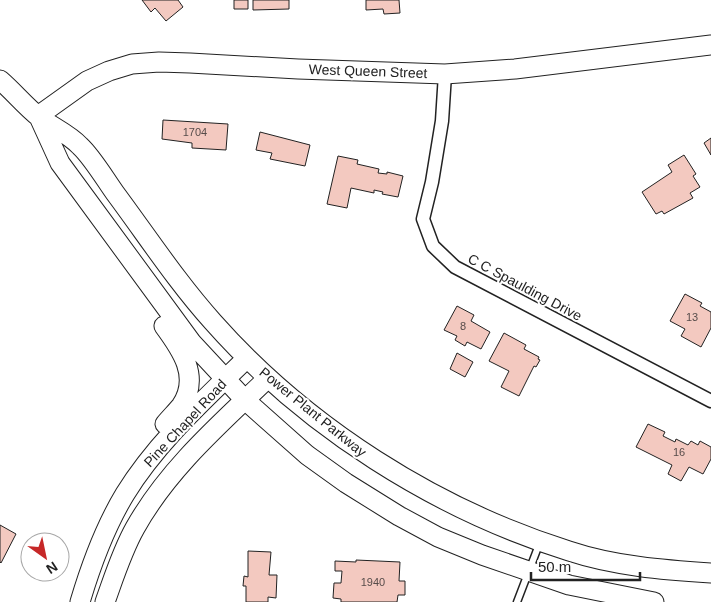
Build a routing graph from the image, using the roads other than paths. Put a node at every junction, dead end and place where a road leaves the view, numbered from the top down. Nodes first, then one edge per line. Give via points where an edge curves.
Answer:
1 (711, 45) edge
2 (445, 74) junction
3 (0, 80) edge
4 (38, 116) junction
5 (118, 242) junction
6 (247, 358) junction
7 (268, 378) junction
8 (225, 379) junction
9 (245, 400) junction
10 (711, 401) edge
11 (125, 493) junction
12 (541, 541) junction
13 (529, 572) junction
14 (711, 573) edge
15 (80, 602) edge
16 (105, 602) edge
17 (517, 602) edge
18 (654, 602) edge

1 - 2 main road, West Queen Street via 515,69
2 - 4 main road, West Queen Street via 182,62 132,64 87,81
2 - 10 street, C C Spaulding Drive via 442,121 423,220 433,246 455,267
3 - 4 main road, Power Plant Parkway
4 - 5 main road, Power Plant Parkway via 60,163
4 - 6 main road, Power Plant Parkway via 80,146 190,295
5 - 8 main road, Power Plant Parkway via 192,343
5 - 11 main road via 128,276 178,346 186,359 188,372 188,386 180,407 139,454
6 - 7 main road, Power Plant Parkway
6 - 8 main road, Pine Chapel Road
7 - 9 main road, Pine Chapel Road
7 - 12 main road, Power Plant Parkway via 335,432 418,487
8 - 9 main road, Power Plant Parkway
8 - 11 main road, Pine Chapel Road via 148,460
9 - 13 main road, Power Plant Parkway via 307,455 399,516 438,537
9 - 16 main road, Pine Chapel Road via 193,451 154,499 124,551
11 - 15 main road, Pine Chapel Road via 108,524
12 - 13 lane
12 - 14 main road, Power Plant Parkway via 609,561 664,570
13 - 17 lane
13 - 18 main road, Power Plant Parkway via 569,585

